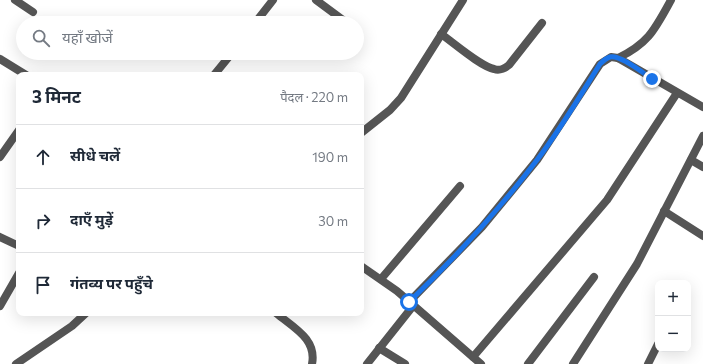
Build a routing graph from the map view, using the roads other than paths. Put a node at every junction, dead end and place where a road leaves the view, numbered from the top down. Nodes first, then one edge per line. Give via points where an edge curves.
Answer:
1 (15, 0) edge
2 (273, 0) edge
3 (316, 0) edge
4 (463, 0) edge
5 (672, 0) edge
6 (33, 12) dead end
7 (260, 16) edge
8 (337, 16) edge
9 (542, 23) dead end
10 (441, 34) junction
11 (618, 58) junction
12 (0, 59) edge
13 (226, 60) edge
14 (21, 72) edge
15 (216, 72) edge
16 (677, 93) junction
17 (703, 107) edge
18 (364, 131) edge
19 (16, 134) edge
20 (703, 136) edge
21 (0, 157) edge
22 (691, 160) junction
23 (703, 167) edge
24 (460, 186) dead end
25 (664, 211) junction
26 (703, 236) edge
27 (0, 237) edge
28 (16, 245) edge
29 (364, 268) edge
30 (594, 277) dead end
31 (16, 278) edge
32 (382, 279) junction
33 (411, 304) junction
34 (0, 306) edge
35 (83, 316) edge
36 (279, 316) edge
37 (379, 348) junction
38 (655, 350) edge
39 (473, 357) junction
40 (21, 363) edge
41 (312, 364) edge
42 (367, 364) edge
43 (405, 364) edge
44 (481, 364) edge
45 (528, 364) edge
46 (573, 364) edge
47 (648, 364) edge

1 - 6 street
2 - 7 street
3 - 8 street
4 - 10 street
5 - 11 street via 646,40 636,49
9 - 10 street via 504,70 486,66
10 - 18 street via 401,98
11 - 16 street
11 - 33 street via 611,57 600,64 537,160 482,227
12 - 14 street
13 - 15 street
16 - 17 street
16 - 39 street via 607,200
19 - 21 street
20 - 22 street
22 - 23 street
22 - 25 street
24 - 32 street
25 - 26 street
25 - 46 street via 637,264
27 - 28 street
29 - 32 street
30 - 45 street
31 - 34 street
32 - 33 street
33 - 37 street
33 - 39 street
35 - 40 street
36 - 41 street via 308,341 312,347
37 - 42 street
37 - 43 street
38 - 47 street
39 - 44 street

